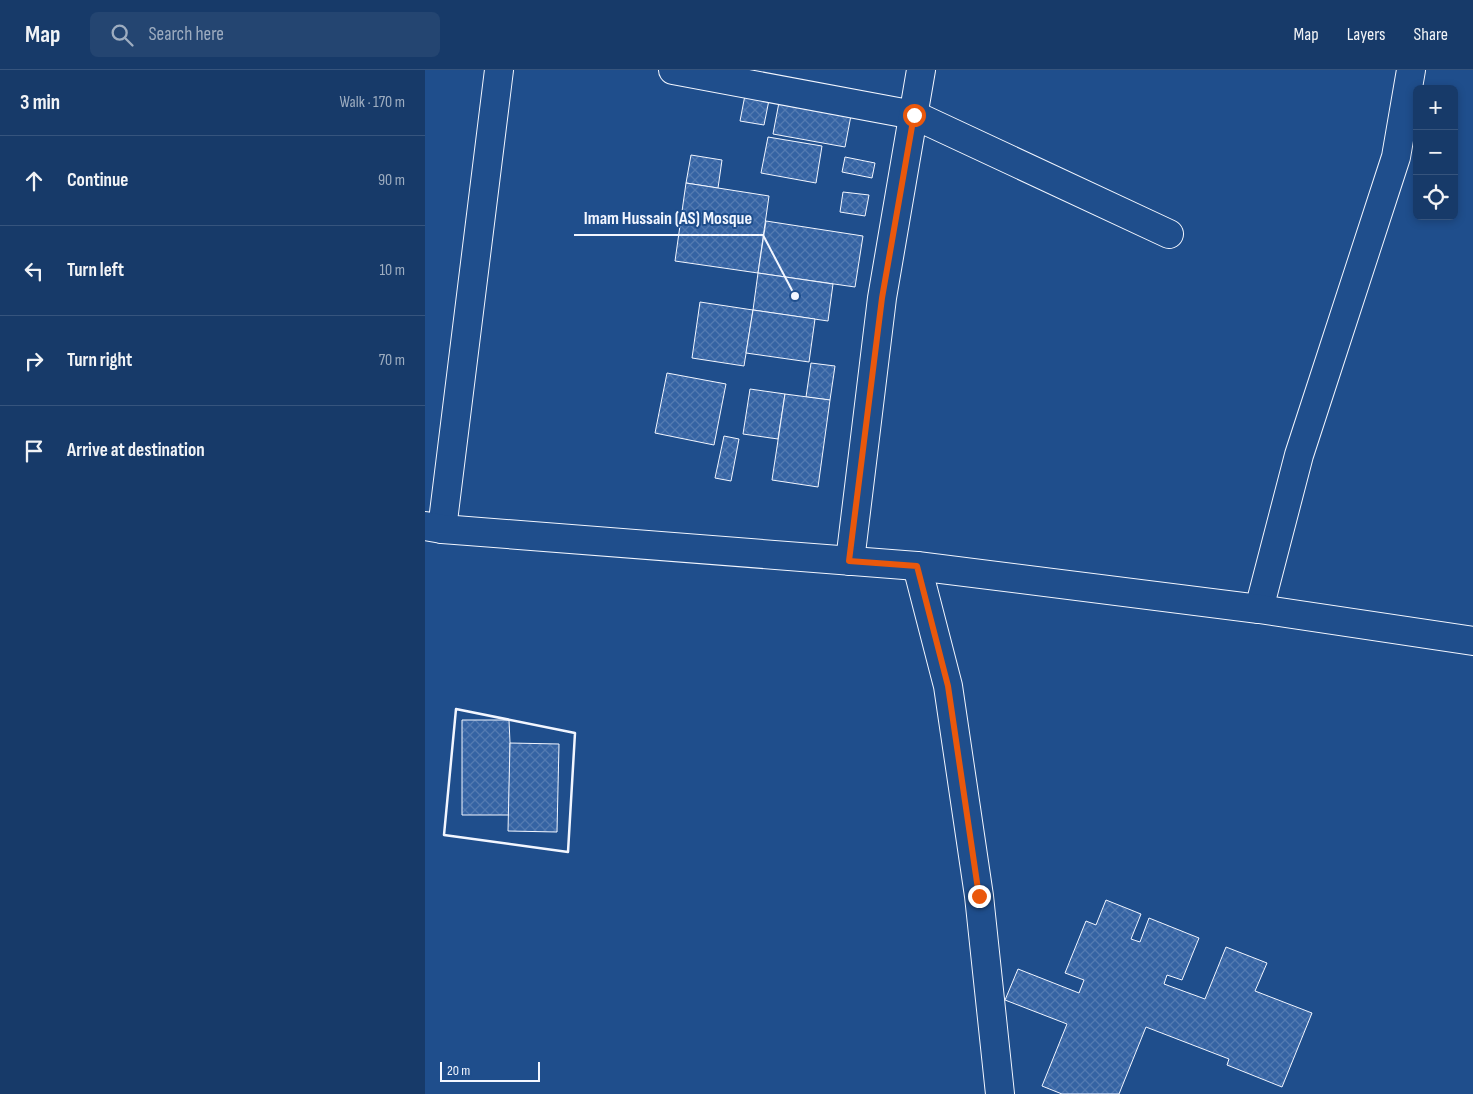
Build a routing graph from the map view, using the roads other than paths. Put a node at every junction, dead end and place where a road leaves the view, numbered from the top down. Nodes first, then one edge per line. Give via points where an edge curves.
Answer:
1 (499, 70) edge
2 (673, 70) edge
3 (921, 70) edge
4 (1411, 70) edge
5 (761, 78) edge
6 (914, 115) junction
7 (1169, 234) dead end
8 (433, 528) edge
9 (849, 561) junction
10 (917, 566) junction
11 (1259, 609) junction
12 (1473, 641) edge
13 (1000, 1094) edge

1 - 8 street
2 - 5 street
3 - 6 street
4 - 11 street via 1396,157 1299,455
5 - 6 street
6 - 7 street
6 - 9 street via 882,298
8 - 9 street
9 - 10 street
10 - 11 street
10 - 13 street via 948,686 979,896
11 - 12 street

